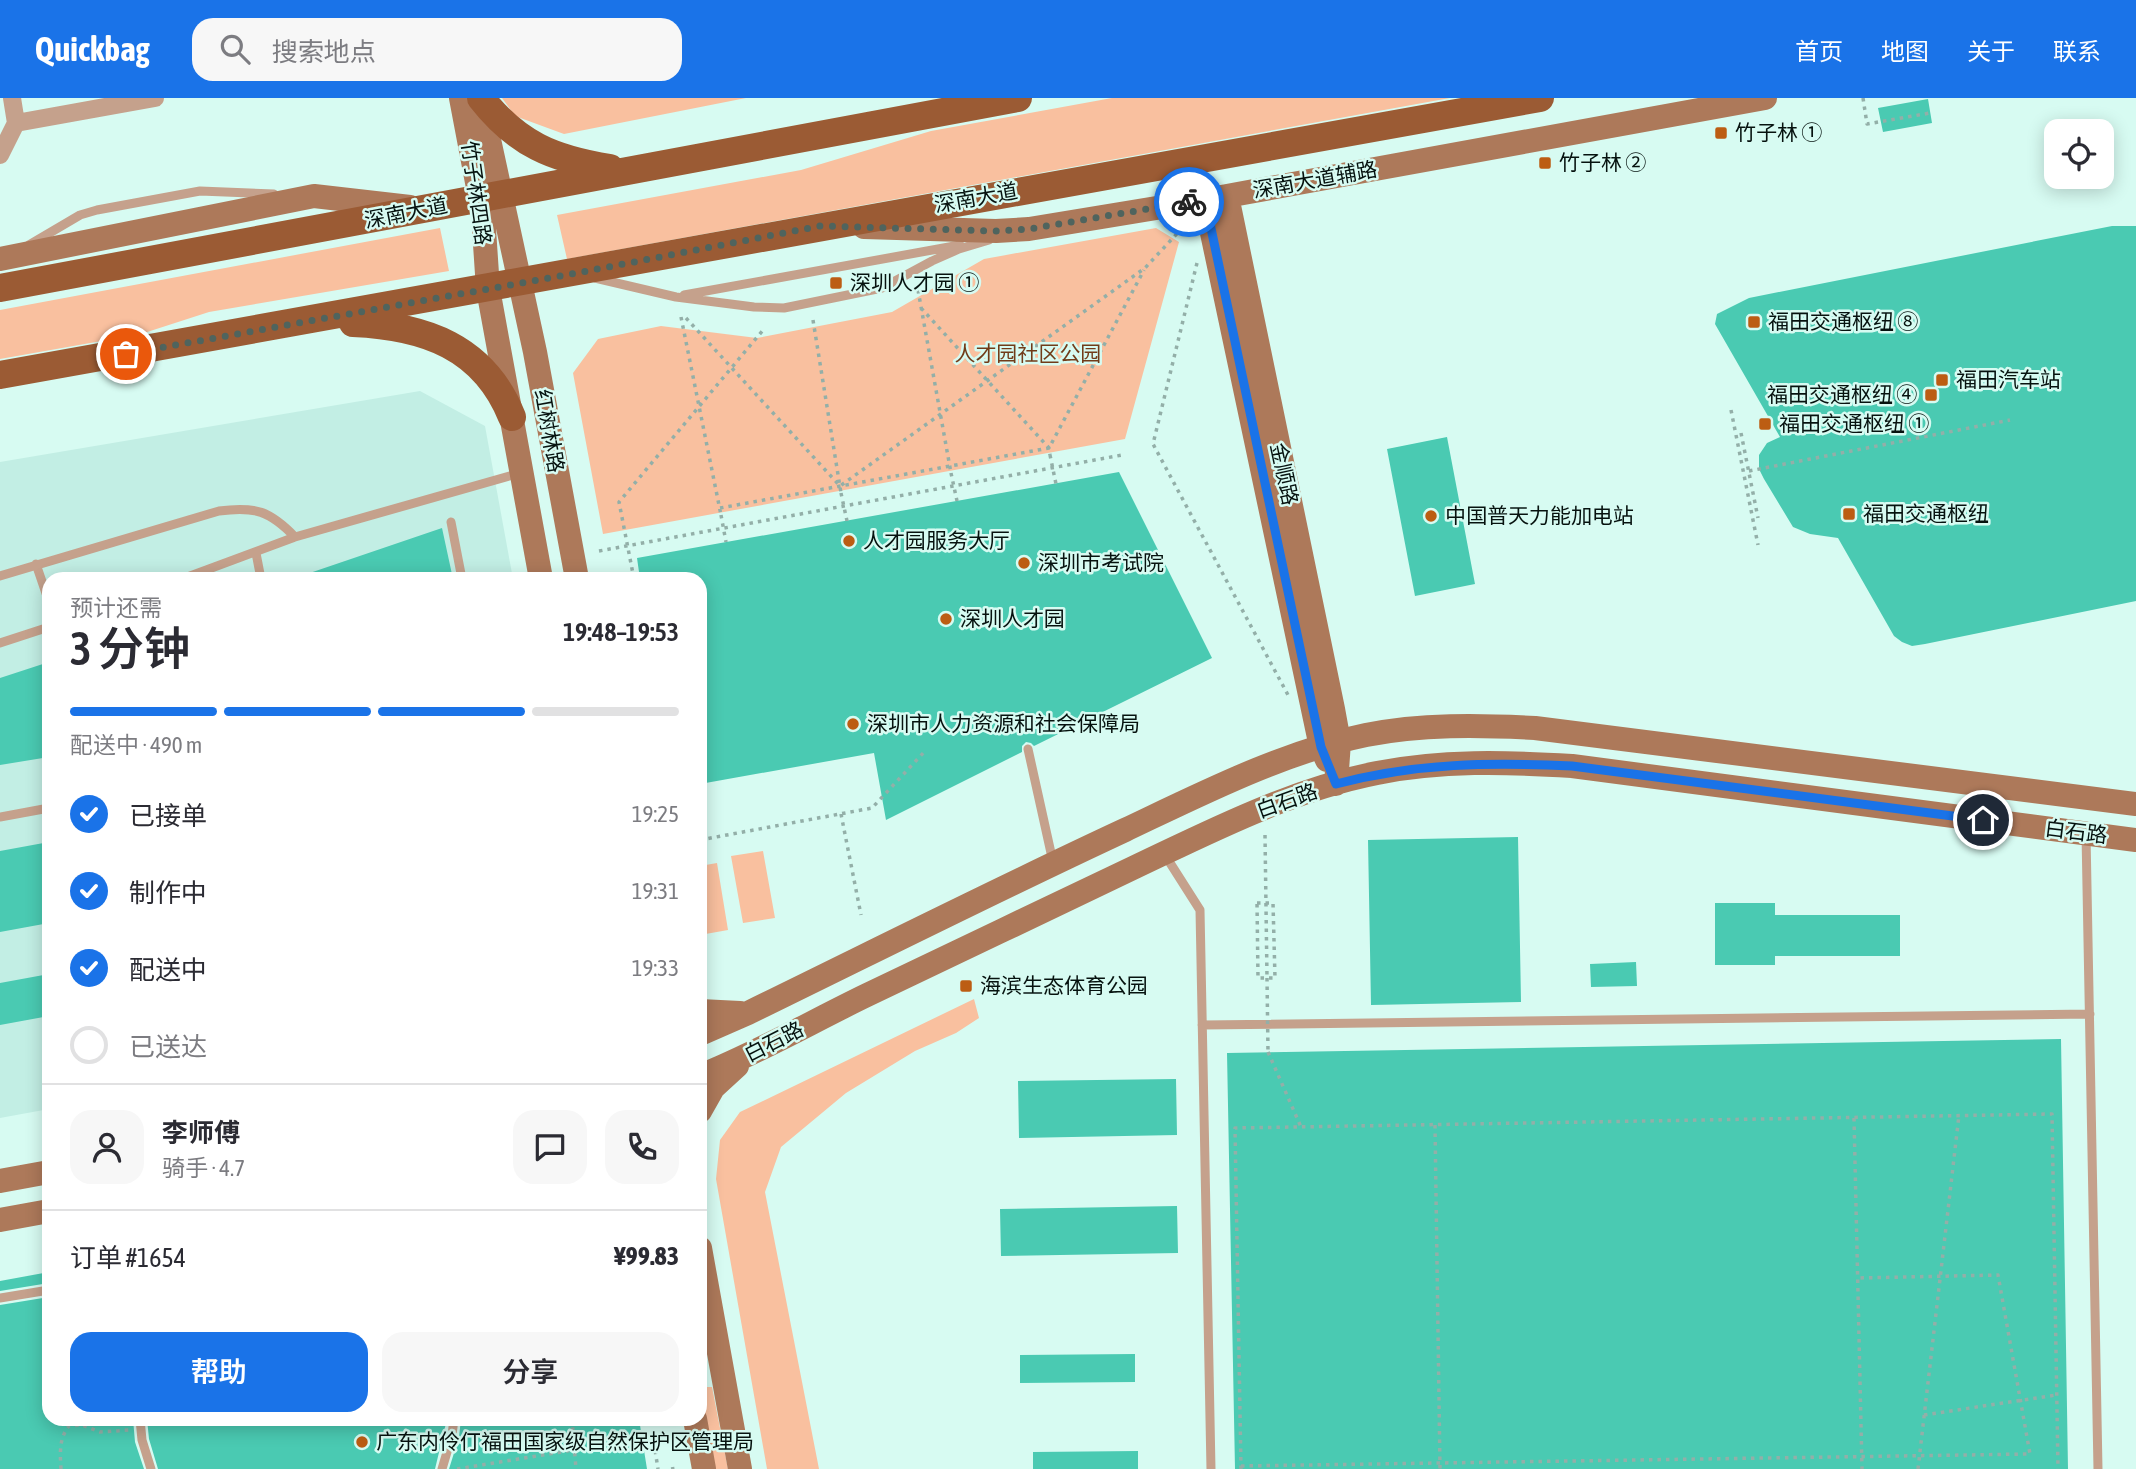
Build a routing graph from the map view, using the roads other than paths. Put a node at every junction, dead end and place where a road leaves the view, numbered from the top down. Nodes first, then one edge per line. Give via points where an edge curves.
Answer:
1 (12, 98) edge
2 (155, 98) edge
3 (461, 98) edge
4 (480, 98) edge
5 (1018, 98) edge
6 (1540, 98) edge
7 (1765, 98) edge
8 (970, 104) edge
9 (16, 123) junction
10 (0, 155) edge
11 (627, 170) junction
12 (490, 197) junction
13 (1216, 198) junction
14 (428, 209) junction
15 (820, 226) junction
16 (1029, 229) junction
17 (984, 241) junction
18 (3, 259) edge
19 (577, 273) junction
20 (520, 283) junction
21 (0, 288) edge
22 (488, 289) junction
23 (676, 297) junction
24 (277, 327) junction
25 (50, 367) junction
26 (0, 376) edge
27 (0, 383) edge
28 (512, 417) junction
29 (522, 472) junction
30 (451, 522) dead end
31 (295, 537) junction
32 (256, 553) junction
33 (36, 565) junction
34 (202, 572) edge
35 (260, 572) edge
36 (461, 572) edge
37 (540, 572) edge
38 (576, 572) edge
39 (0, 576) edge
40 (42, 582) edge
41 (42, 629) edge
42 (0, 643) edge
43 (1330, 744) junction
44 (1028, 749) dead end
45 (1336, 784) junction
46 (2136, 804) edge
47 (42, 809) edge
48 (0, 817) edge
49 (2086, 834) junction
50 (2136, 840) edge
51 (1165, 853) junction
52 (1054, 863) junction
53 (707, 1011) edge
54 (748, 1013) junction
55 (2090, 1014) junction
56 (1202, 1025) junction
57 (707, 1031) edge
58 (745, 1058) junction
59 (707, 1073) edge
60 (707, 1099) edge
61 (42, 1173) edge
62 (0, 1181) edge
63 (42, 1212) edge
64 (0, 1220) edge
65 (707, 1287) edge
66 (42, 1291) edge
67 (0, 1298) edge
68 (141, 1426) edge
69 (453, 1426) edge
70 (696, 1426) edge
71 (151, 1469) edge
72 (442, 1469) edge
73 (704, 1469) edge
74 (740, 1469) edge
75 (1211, 1469) edge
76 (2098, 1469) edge

1 - 9 street
2 - 9 street
3 - 12 main road, 竹子林四路
4 - 11 main road via 525,141 566,158
4 - 12 main road, 竹子林四路
5 - 8 main road, 深南大道
6 - 15 main road, 深南大道
7 - 13 main road, 深南大道辅路
8 - 11 main road, 深南大道
9 - 10 street
11 - 12 main road, 深南大道
12 - 14 main road, 深南大道
12 - 20 main road, 竹子林四路
12 - 22 main road, 竹子林四路
13 - 16 main road, 深南大道辅路
13 - 43 main road, 金顺路
14 - 18 main road via 314,196
14 - 21 main road, 深南大道
15 - 16 main road, 深南大道辅路
15 - 19 main road, 深南大道
16 - 17 lane
17 - 23 lane
17 - 23 lane via 932,261 882,288 813,303 754,307
19 - 20 main road, 深南大道
19 - 23 lane
20 - 22 main road, 深南大道
20 - 38 main road, 红树林路
22 - 24 main road, 深南大道
22 - 28 main road, 红树林路
24 - 25 main road, 深南大道
24 - 28 main road via 367,324 435,338 479,365 494,382
25 - 26 main road, 深南大道
25 - 27 main road
28 - 29 main road, 红树林路
29 - 31 lane
29 - 37 main road, 红树林路
30 - 36 lane
31 - 32 lane
31 - 33 lane via 265,513 236,509
32 - 34 lane
32 - 35 lane
33 - 39 lane
33 - 40 lane
41 - 42 lane
43 - 45 main road, 金顺路
43 - 46 main road, 白石路 via 1409,730 1535,728
43 - 52 main road, 白石路 via 1232,781
44 - 52 lane
45 - 49 main road, 白石路 via 1450,764 1562,766
45 - 51 main road, 白石路 via 1265,807
47 - 48 lane
49 - 50 main road, 白石路
49 - 55 lane
51 - 56 lane via 1200,909
51 - 58 main road, 白石路
52 - 54 main road, 白石路
53 - 54 main road
54 - 57 main road, 白石路
55 - 56 lane
55 - 76 lane
56 - 75 lane
58 - 59 main road, 白石路
58 - 60 main road
61 - 62 main road
63 - 64 main road
65 - 74 main road
66 - 67 lane
68 - 71 lane
69 - 72 lane
70 - 73 main road

